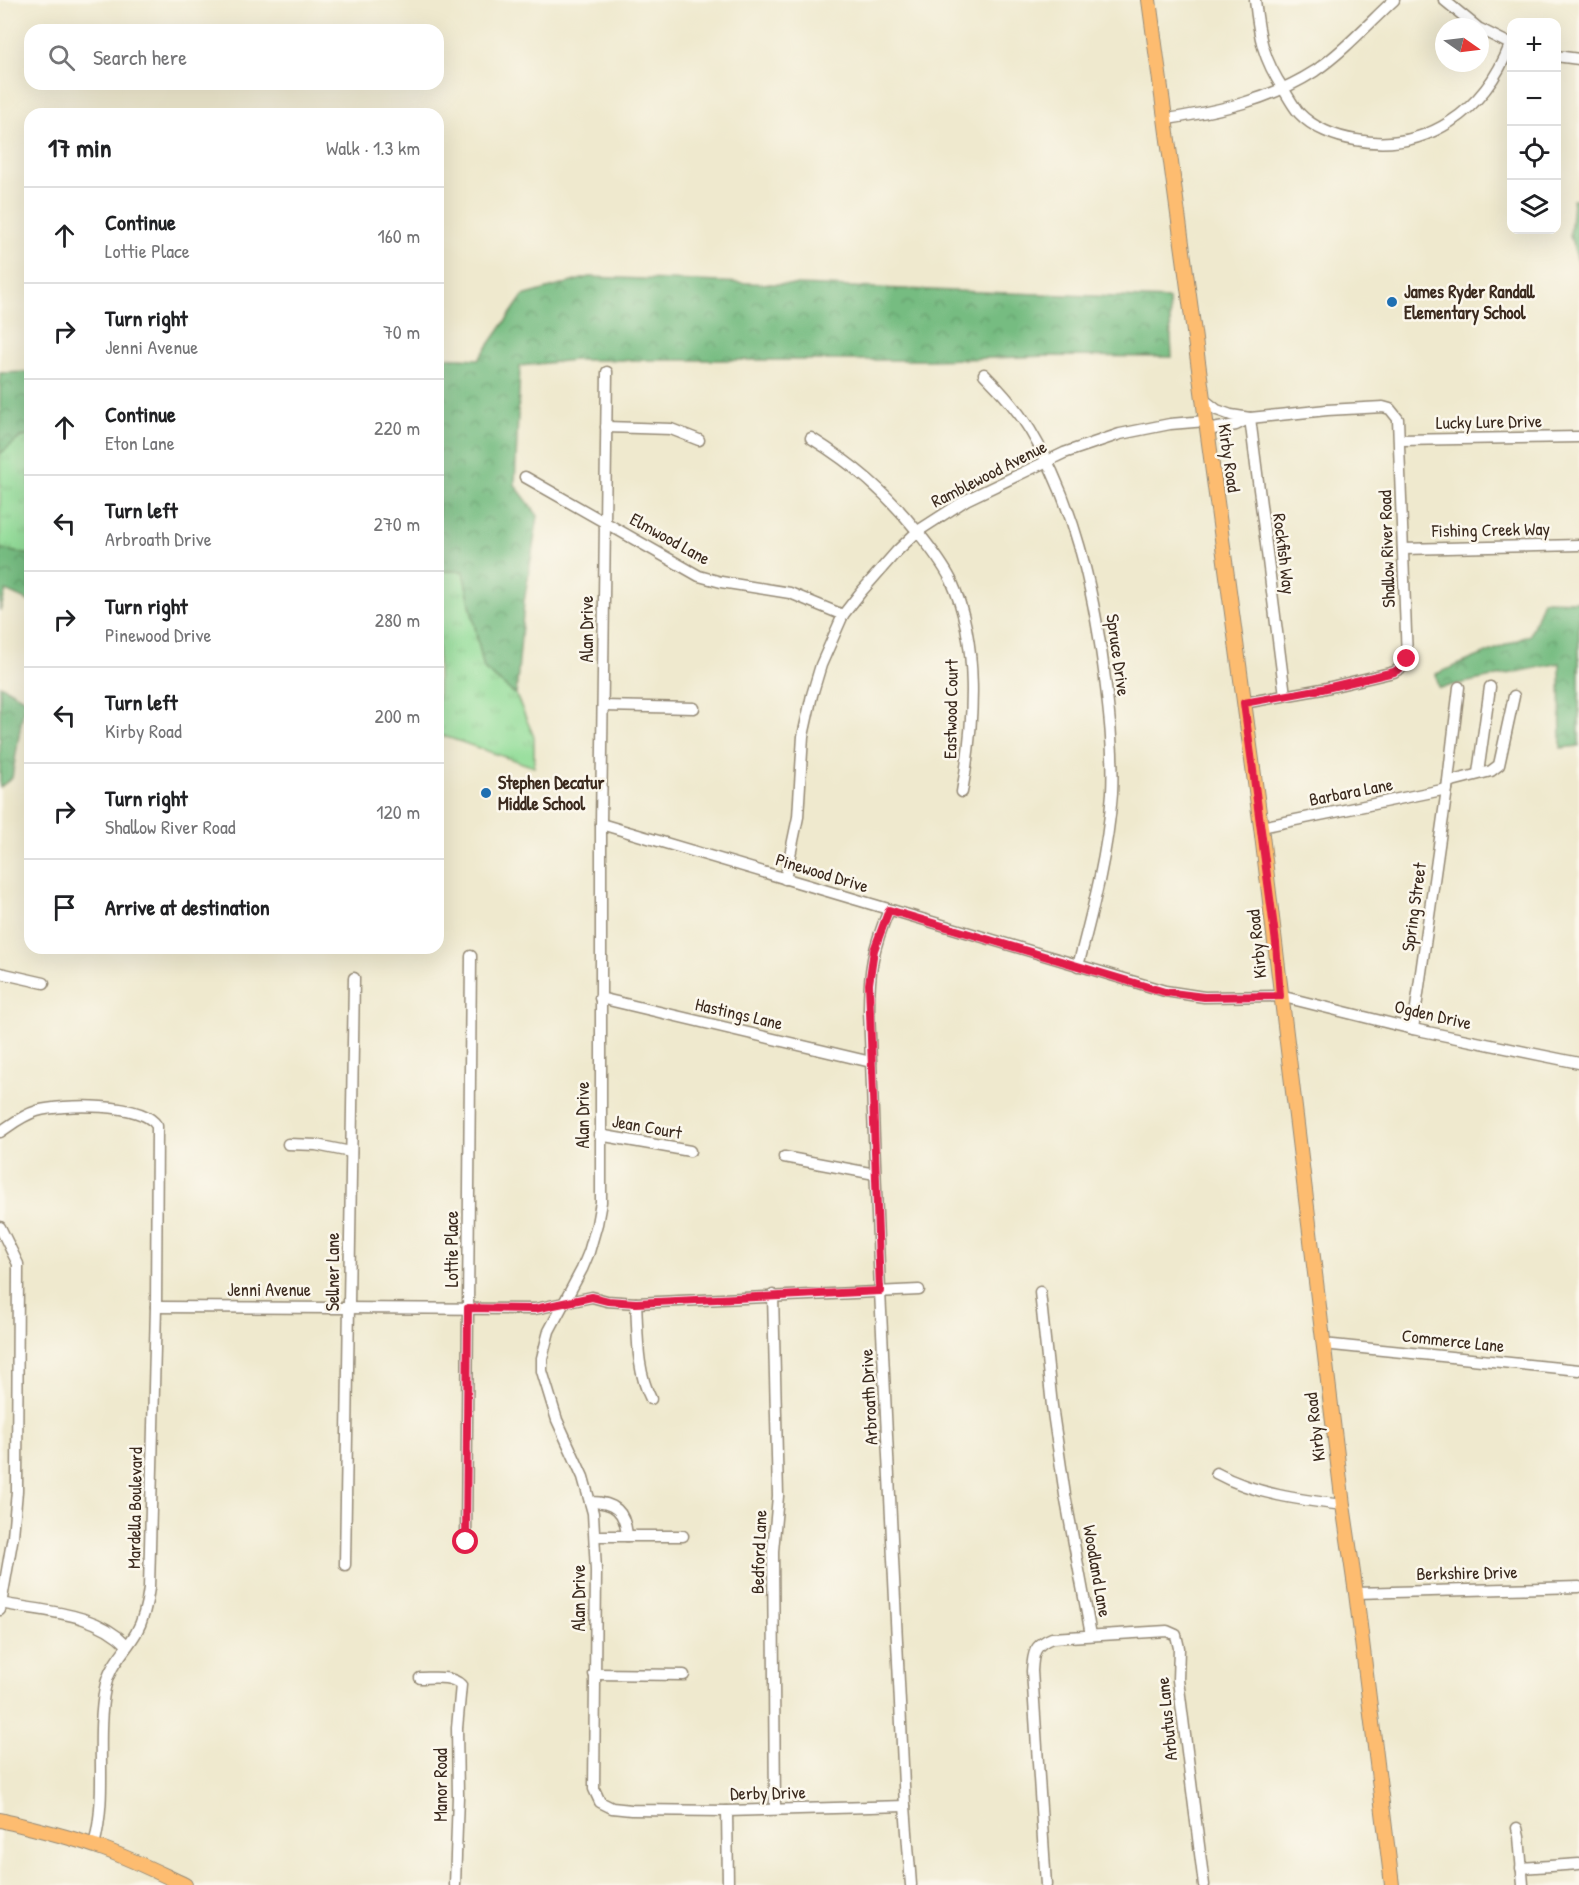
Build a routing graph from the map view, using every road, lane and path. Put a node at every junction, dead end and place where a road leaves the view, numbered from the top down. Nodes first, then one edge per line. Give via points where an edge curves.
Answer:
1 (1149, 0) edge
2 (1255, 0) edge
3 (1394, 0) edge
4 (1444, 0) edge
5 (1466, 18) edge
6 (1489, 34) edge
7 (1507, 43) edge
8 (1507, 53) edge
9 (1561, 57) edge
10 (1579, 59) edge
11 (1282, 88) junction
12 (1167, 119) junction
13 (607, 372) dead end
14 (984, 374) dead end
15 (1203, 399) junction
16 (1250, 418) junction
17 (1206, 425) junction
18 (606, 427) junction
19 (1579, 437) edge
20 (811, 438) dead end
21 (699, 440) dead end
22 (1400, 440) junction
23 (1046, 462) junction
24 (525, 477) dead end
25 (604, 521) junction
26 (918, 531) junction
27 (1579, 545) edge
28 (1403, 549) junction
29 (843, 615) junction
30 (1459, 687) dead end
31 (1490, 687) dead end
32 (1286, 694) junction
33 (1514, 696) dead end
34 (1244, 703) junction
35 (603, 706) junction
36 (694, 708) dead end
37 (1478, 773) junction
38 (1448, 786) junction
39 (962, 792) dead end
40 (601, 824) junction
41 (1261, 827) junction
42 (785, 879) junction
43 (889, 910) junction
44 (471, 956) dead end
45 (1078, 966) junction
46 (0, 973) edge
47 (354, 978) dead end
48 (44, 982) dead end
49 (1280, 996) junction
50 (600, 998) junction
51 (1413, 1029) junction
52 (871, 1062) junction
53 (1579, 1063) edge
54 (0, 1132) edge
55 (599, 1135) junction
56 (288, 1144) dead end
57 (690, 1151) dead end
58 (351, 1152) junction
59 (783, 1157) dead end
60 (875, 1174) junction
61 (0, 1227) edge
62 (919, 1290) dead end
63 (880, 1291) junction
64 (1040, 1292) dead end
65 (773, 1296) junction
66 (636, 1303) junction
67 (563, 1305) junction
68 (156, 1307) junction
69 (350, 1307) junction
70 (468, 1308) junction
71 (1323, 1344) junction
72 (1579, 1370) edge
73 (651, 1399) dead end
74 (1216, 1473) dead end
75 (590, 1502) junction
76 (1343, 1504) junction
77 (595, 1536) junction
78 (627, 1536) junction
79 (683, 1536) dead end
80 (466, 1542) dead end
81 (345, 1565) dead end
82 (1579, 1587) edge
83 (1356, 1593) junction
84 (1, 1606) edge
85 (1091, 1635) junction
86 (127, 1645) junction
87 (594, 1674) junction
88 (684, 1675) dead end
89 (420, 1678) dead end
90 (905, 1806) junction
91 (776, 1809) junction
92 (631, 1810) joint
93 (727, 1811) junction
94 (0, 1820) edge
95 (1517, 1828) dead end
96 (94, 1845) junction
97 (1579, 1864) edge
98 (1521, 1868) junction
99 (185, 1885) edge
100 (455, 1885) edge
101 (728, 1885) edge
102 (911, 1885) edge
103 (1046, 1885) edge
104 (1204, 1885) edge
105 (1392, 1885) edge
106 (1523, 1885) edge

1 - 12 main road, Kirby Road
2 - 11 street via 1269,66
3 - 11 street via 1325,63
4 - 5 street
6 - 7 street
8 - 11 street via 1469,108 1435,130 1400,142 1359,141 1326,131 1299,113
9 - 10 street
11 - 12 street via 1233,107
12 - 15 main road, Kirby Road
13 - 18 street, Alan Drive
14 - 23 street, Spruce Drive via 1017,412
15 - 16 street, Shallow River Road via 1217,410
15 - 17 main road, Kirby Road
16 - 17 street, Shallow River Road via 1236,425
16 - 22 street, Shallow River Road via 1327,410 1390,409 1398,419
16 - 32 street, Rockfish Way
17 - 23 street, Ramblewood Avenue via 1170,424 1120,434
17 - 34 main road, Kirby Road
18 - 21 street via 670,429
18 - 25 street, Alan Drive
19 - 22 street, Lucky Lure Drive
20 - 26 street, Eastwood Court via 868,478
22 - 28 street, Shallow River Road
23 - 26 street, Ramblewood Avenue via 966,500
23 - 45 street, Spruce Drive via 1068,513 1086,571 1112,739 1107,836
24 - 25 street, Elmwood Lane
25 - 29 street, Elmwood Lane via 706,578 790,593
25 - 35 street, Alan Drive
26 - 29 street, Ramblewood Avenue via 873,576
26 - 39 street, Eastwood Court via 951,579 966,629 971,696
27 - 28 street, Fishing Creek Way
28 - 32 street, Shallow River Road via 1407,659 1404,666 1394,672
29 - 42 street, Ramblewood Avenue via 821,665 807,715 798,817
30 - 38 street, Spring Street
31 - 37 street
32 - 34 street, Shallow River Road
33 - 37 street, Barbara Lane via 1499,765
34 - 41 main road, Kirby Road
35 - 36 street
35 - 40 street, Alan Drive
37 - 38 street, Barbara Lane
38 - 41 street, Barbara Lane
38 - 51 street, Spring Street
40 - 42 street, Pinewood Drive
40 - 50 street, Alan Drive
41 - 49 main road, Kirby Road
42 - 43 street, Pinewood Drive
43 - 45 street, Pinewood Drive
43 - 52 street, Arbroath Drive via 870,972
44 - 70 street, Lottie Place
45 - 49 street, Pinewood Drive via 1182,995
46 - 48 street
47 - 58 street, Sellner Lane
49 - 51 street, Ogden Drive
49 - 71 main road, Kirby Road
50 - 52 street, Hastings Lane
50 - 55 street, Alan Drive
51 - 53 street, Ogden Drive
52 - 60 street, Arbroath Drive
54 - 68 street, Mardella Boulevard via 28,1114 74,1106 125,1109 154,1121
55 - 57 street, Jean Court
55 - 67 street, Alan Drive via 601,1202 597,1224 582,1269
56 - 58 street
58 - 69 street, Sellner Lane
59 - 60 street
60 - 63 street, Arbroath Drive
61 - 84 street via 18,1264 17,1491 14,1536
62 - 63 street, Jenni Avenue
63 - 65 street, Jenni Avenue
63 - 90 street, Arbroath Drive
64 - 85 street, Woodland Lane via 1053,1417
65 - 66 street, Jenni Avenue
65 - 91 street, Bedford Lane via 778,1496 773,1551
66 - 67 street, Jenni Avenue via 592,1297
66 - 73 street via 641,1370
67 - 70 street, Jenni Avenue via 535,1309
67 - 75 street, Alan Drive via 549,1331 542,1371
68 - 69 street, Jenni Avenue
68 - 86 street, Mardella Boulevard via 149,1588 140,1625
69 - 70 street, Jenni Avenue
69 - 81 street, Sellner Lane
70 - 80 street, Lottie Place
71 - 72 street, Commerce Lane
71 - 76 main road, Kirby Road
74 - 76 street via 1257,1489
75 - 77 street, Alan Drive
75 - 78 street via 616,1508 625,1520
76 - 83 main road, Kirby Road
77 - 78 street
77 - 87 street, Alan Drive
78 - 79 street
82 - 83 street, Berkshire Drive
83 - 105 main road, Kirby Road
84 - 86 street via 87,1620 109,1629
85 - 103 street, Woodland Lane via 1052,1638 1035,1650 1033,1659
85 - 104 street, Arbutus Lane via 1167,1631 1176,1635 1178,1680
86 - 96 street, Mardella Boulevard via 111,1667 105,1689 101,1812
87 - 88 street
87 - 92 street, Alan Drive via 595,1794 604,1805
89 - 100 street, Manor Road via 455,1680 461,1685
90 - 91 street, Derby Drive
90 - 102 street, Arbroath Drive
91 - 93 street, Derby Drive
92 - 93 street, Derby Drive
93 - 101 street
94 - 96 main road
95 - 98 street
96 - 99 main road
97 - 98 street
98 - 106 street

